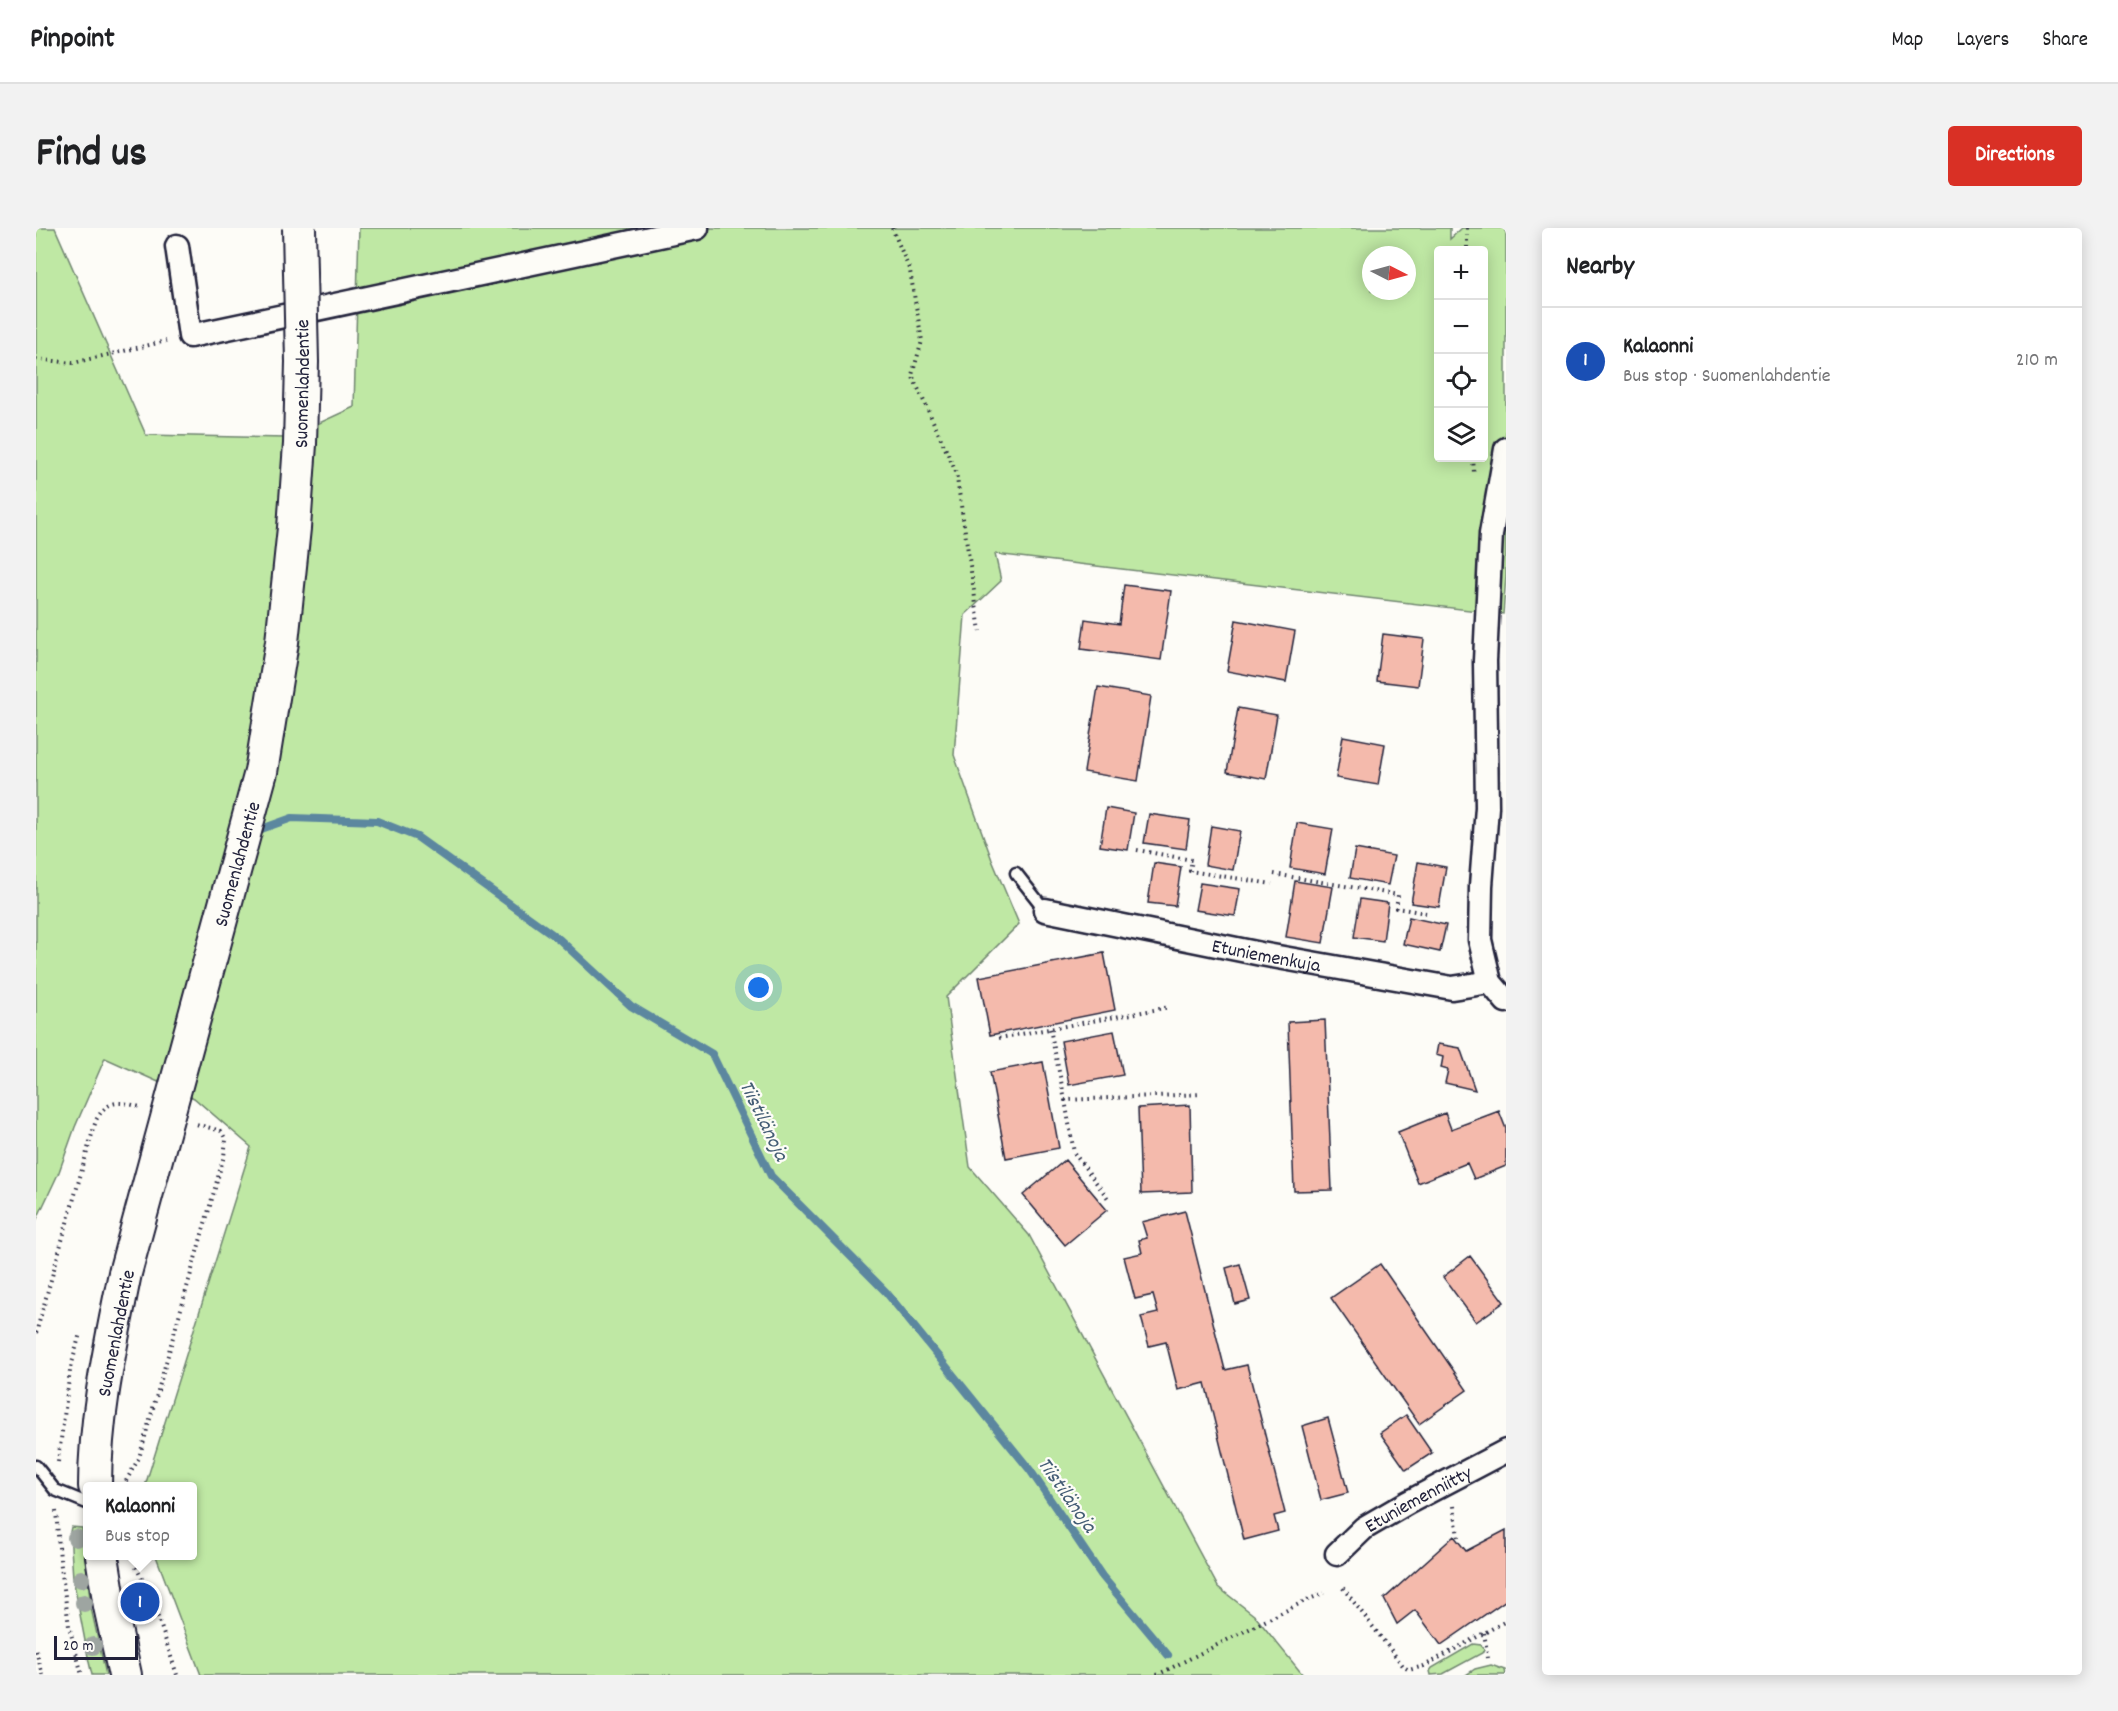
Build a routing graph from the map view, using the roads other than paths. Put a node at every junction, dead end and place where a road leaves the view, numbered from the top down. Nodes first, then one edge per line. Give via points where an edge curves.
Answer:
1 (299, 228) edge
2 (698, 228) edge
3 (177, 246) dead end
4 (1506, 449) edge
5 (1016, 873) dead end
6 (1045, 910) joint
7 (1490, 982) junction
8 (1506, 1001) edge
9 (1506, 1451) edge
10 (36, 1466) edge
11 (95, 1482) edge
12 (83, 1501) edge
13 (1337, 1554) dead end
14 (103, 1560) edge
15 (125, 1675) edge

1 - 11 main road, Suomenlahdentie, bridge via 300,444 282,642 261,772 125,1273 104,1377
2 - 3 street via 190,336
4 - 7 street via 1491,534 1485,661 1487,807 1480,940
5 - 6 lane
6 - 7 street, Etuniemenkuja via 1452,988
7 - 8 street
9 - 13 street, Etuniemenniitty via 1364,1528
10 - 12 lane via 55,1490
14 - 15 main road

